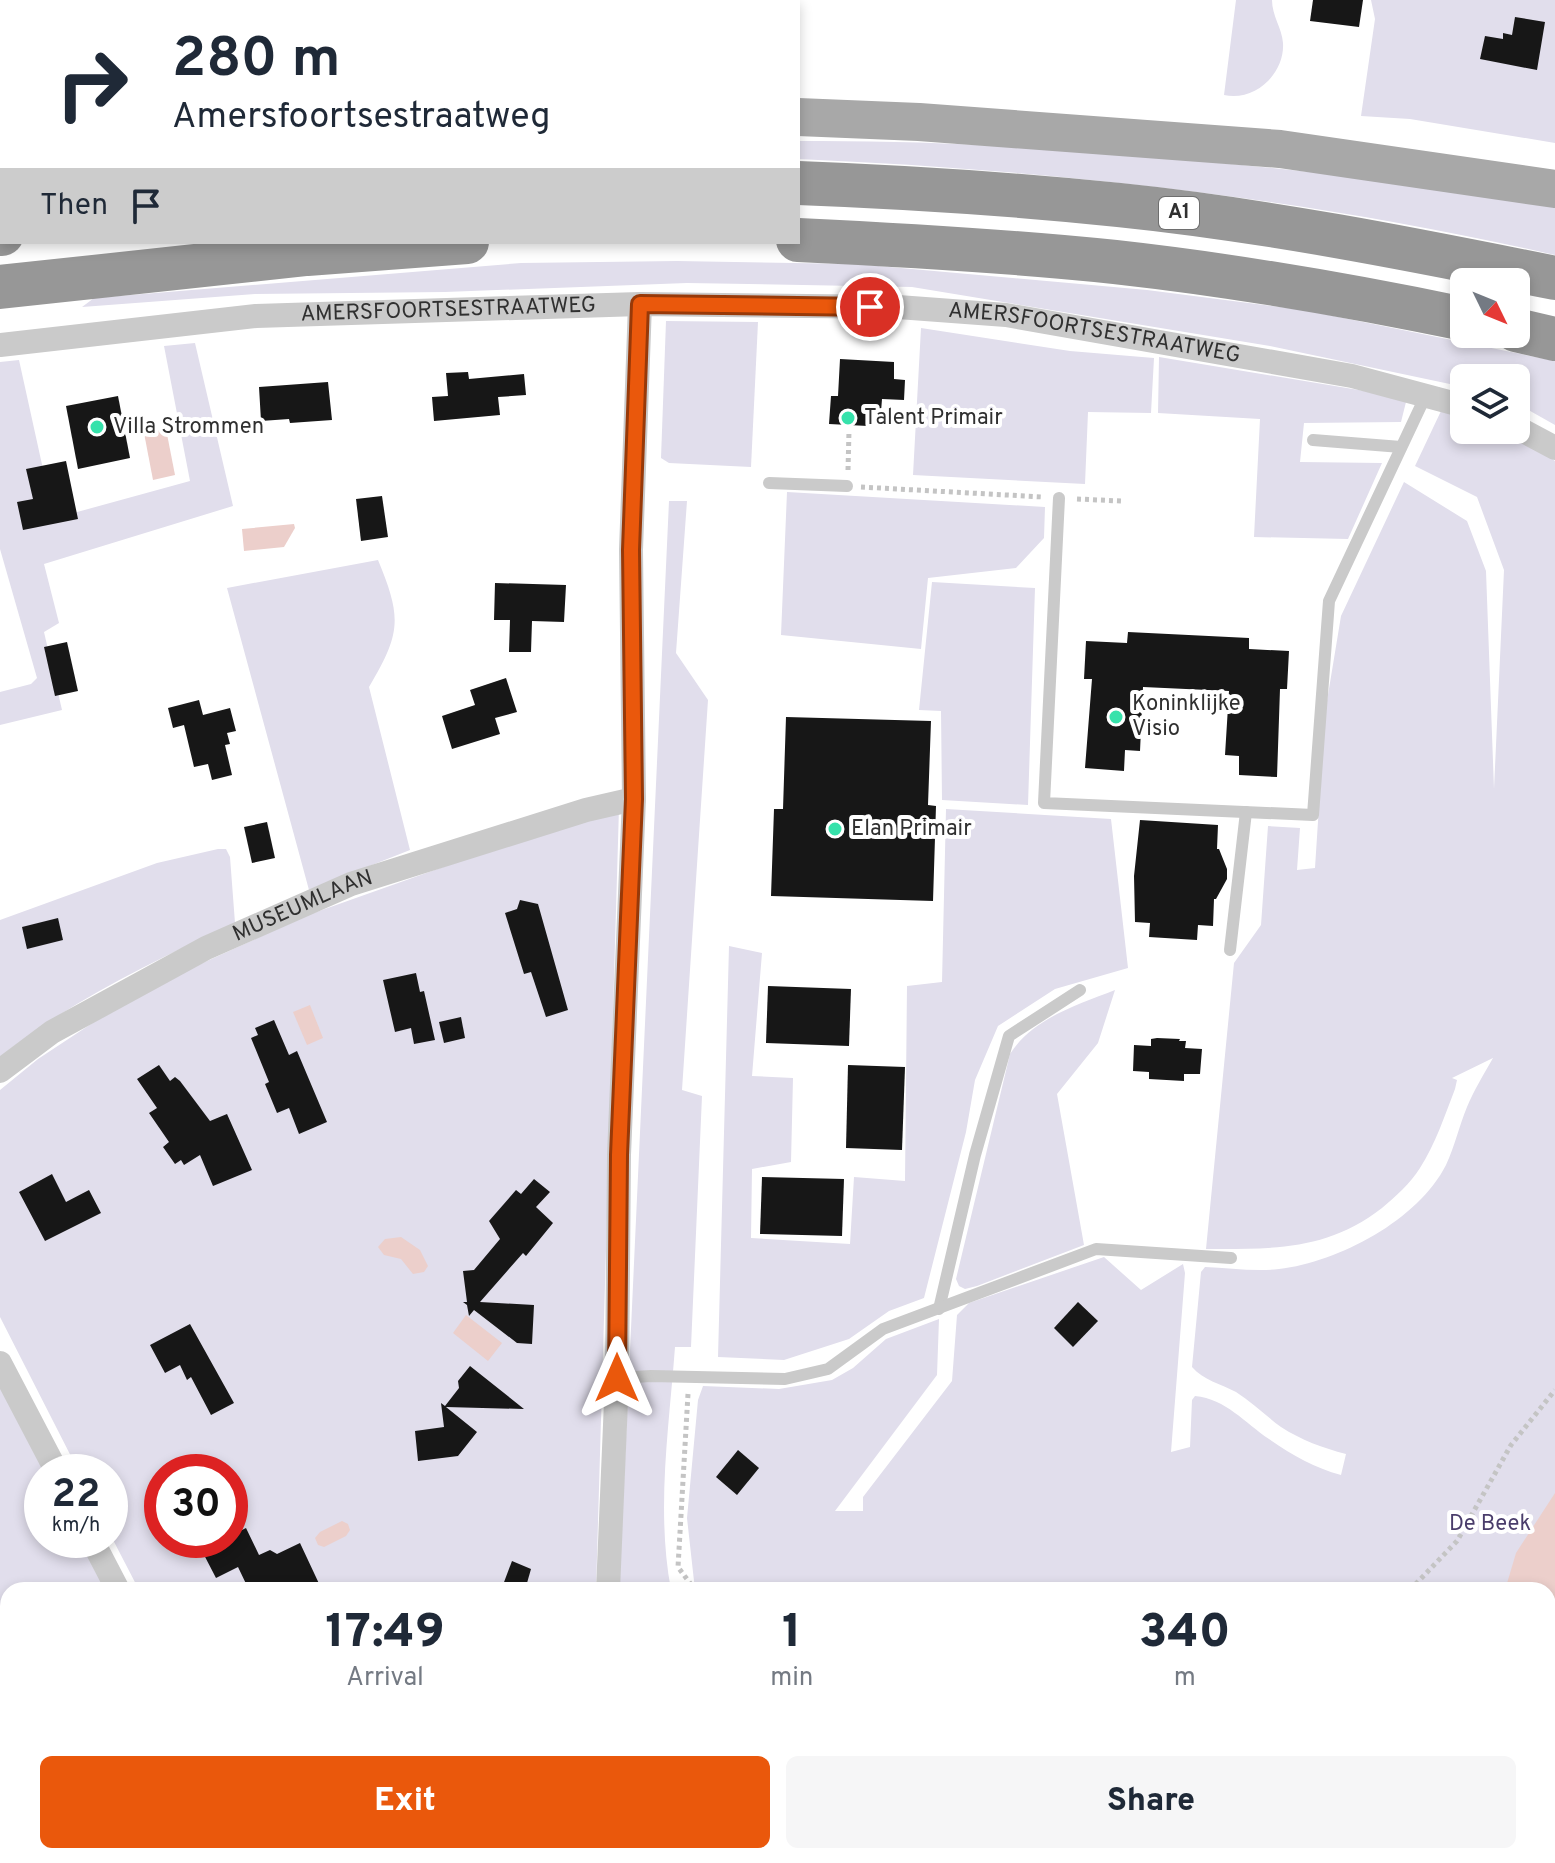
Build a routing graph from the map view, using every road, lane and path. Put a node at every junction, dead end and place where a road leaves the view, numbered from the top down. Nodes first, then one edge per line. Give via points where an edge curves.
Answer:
1 (800, 117) edge
2 (800, 183) edge
3 (1555, 189) edge
4 (800, 240) edge
5 (440, 244) edge
6 (1555, 278) edge
7 (0, 287) edge
8 (640, 304) junction
9 (1450, 316) edge
10 (1530, 333) edge
11 (1555, 339) edge
12 (0, 345) edge
13 (1426, 395) junction
14 (1450, 402) edge
15 (849, 431) dead end
16 (1530, 435) edge
17 (1313, 440) dead end
18 (1401, 447) junction
19 (1555, 448) edge
20 (769, 483) dead end
21 (847, 486) junction
22 (1059, 498) junction
23 (1121, 501) dead end
24 (634, 799) junction
25 (1246, 812) junction
26 (1230, 950) dead end
27 (1080, 990) dead end
28 (0, 1071) edge
29 (1231, 1258) dead end
30 (939, 1309) junction
31 (0, 1363) edge
32 (688, 1377) junction
33 (617, 1378) junction
34 (1555, 1390) edge
35 (48, 1454) edge
36 (101, 1558) edge
37 (114, 1582) edge
38 (608, 1582) edge
39 (689, 1582) edge
40 (1418, 1582) edge

1 - 3 main road via 1280,149
2 - 6 highway, A1 via 1120,205 1329,234
4 - 9 highway via 1114,262
5 - 7 highway
8 - 12 street, AMERSFOORTSESTRAATWEG via 256,316
8 - 13 street, AMERSFOORTSESTRAATWEG via 898,307 1006,315 1352,376
8 - 24 street via 631,550
10 - 11 highway
13 - 14 street, AMERSFOORTSESTRAATWEG
13 - 18 lane
15 - 21 path
16 - 19 street
17 - 18 lane
18 - 25 lane via 1329,601 1313,815
20 - 21 lane
21 - 22 path
22 - 23 path
22 - 25 lane via 1044,803
24 - 28 street, MUSEUMLAAN via 351,884 206,948 52,1032
24 - 33 street via 619,1155
25 - 26 lane
27 - 30 lane via 1009,1036
29 - 30 lane via 1096,1249
30 - 32 lane via 883,1329 828,1369 785,1379
31 - 35 street
32 - 33 lane
32 - 39 path via 678,1567
33 - 38 street
34 - 40 path via 1511,1445 1457,1541
36 - 37 street

